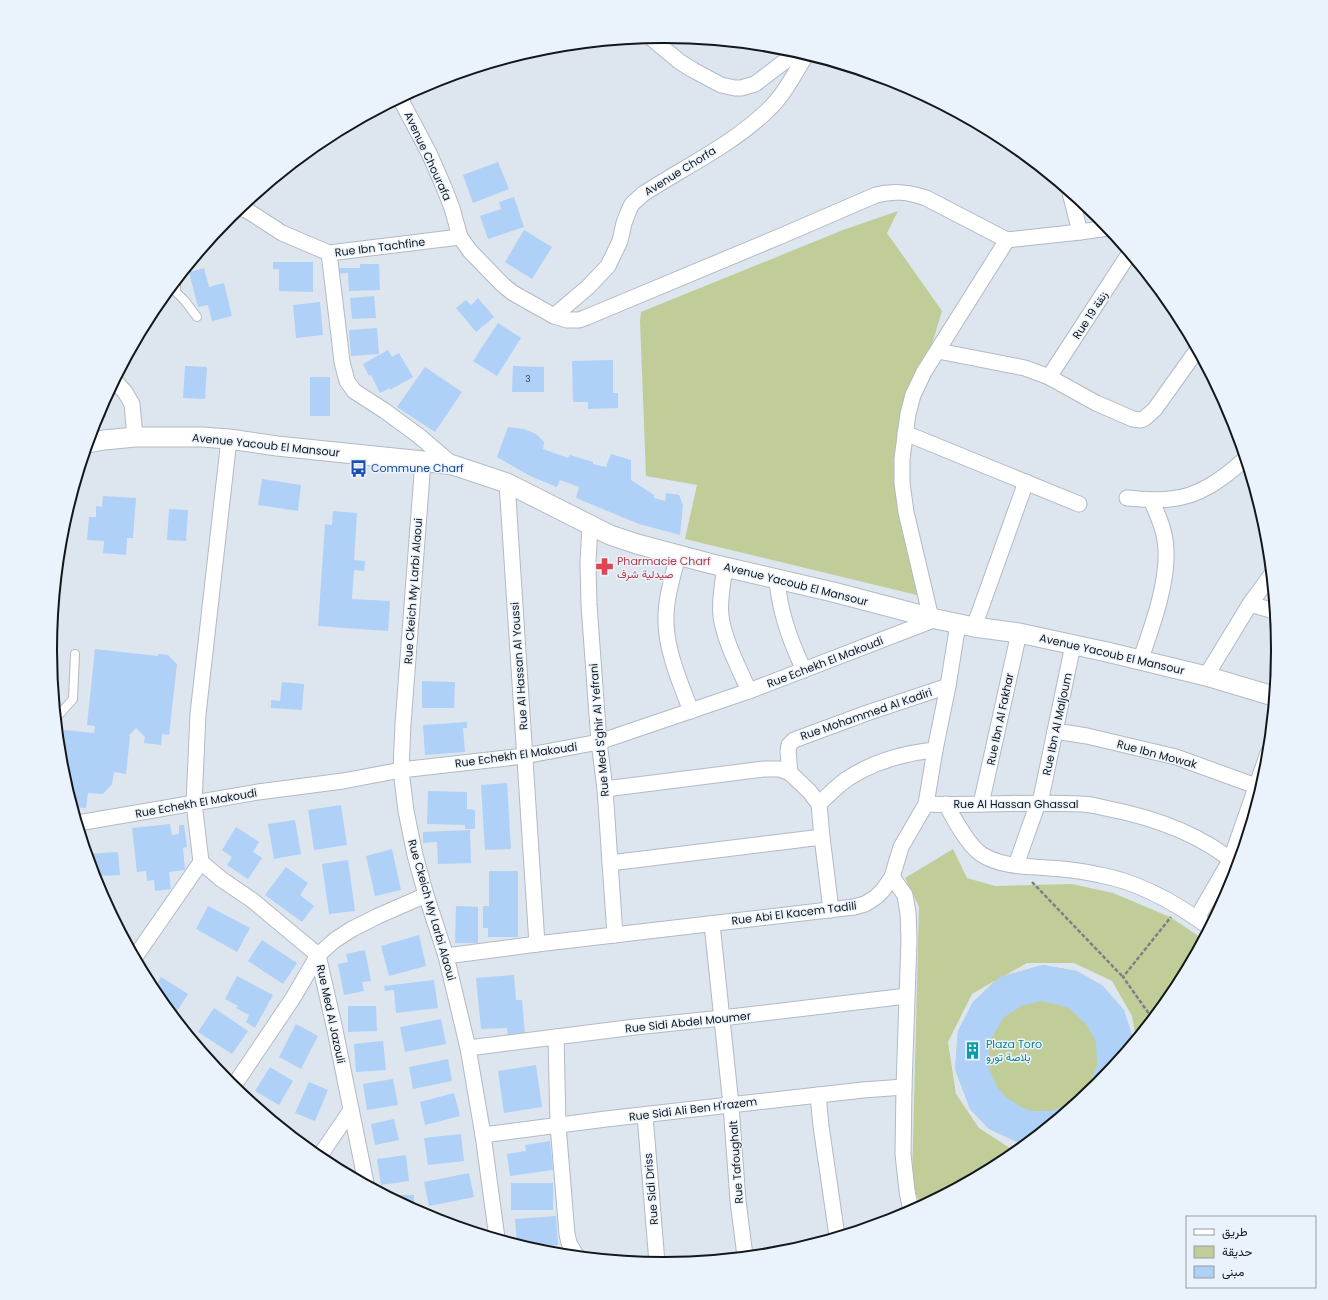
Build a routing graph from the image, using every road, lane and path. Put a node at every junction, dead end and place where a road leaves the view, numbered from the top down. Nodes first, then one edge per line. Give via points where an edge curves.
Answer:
1 (657, 43) edge
2 (790, 57) edge
3 (802, 60) edge
4 (403, 103) edge
5 (1072, 202) edge
6 (246, 210) edge
7 (1101, 229) edge
8 (1080, 232) junction
9 (460, 237) junction
10 (1007, 240) junction
11 (329, 252) junction
12 (1127, 258) edge
13 (176, 289) edge
14 (554, 316) junction
15 (197, 317) dead end
16 (938, 351) junction
17 (1194, 354) edge
18 (1050, 377) junction
19 (118, 385) edge
20 (905, 433) junction
21 (135, 437) junction
22 (229, 439) junction
23 (94, 442) edge
24 (423, 460) junction
25 (1241, 463) edge
26 (453, 465) junction
27 (1026, 482) junction
28 (507, 483) junction
29 (1127, 498) dead end
30 (1150, 500) junction
31 (1079, 504) dead end
32 (590, 525) junction
33 (678, 555) junction
34 (725, 567) junction
35 (777, 578) junction
36 (1267, 581) edge
37 (1250, 604) junction
38 (1270, 610) edge
39 (934, 619) junction
40 (966, 625) junction
41 (1018, 633) junction
42 (1073, 645) junction
43 (76, 654) dead end
44 (1140, 661) junction
45 (804, 670) junction
46 (1206, 676) junction
47 (948, 686) junction
48 (749, 691) junction
49 (1270, 695) edge
50 (691, 711) junction
51 (60, 713) edge
52 (1055, 731) junction
53 (599, 742) junction
54 (935, 750) junction
55 (524, 756) junction
56 (401, 770) junction
57 (790, 773) junction
58 (1255, 786) edge
59 (606, 789) junction
60 (194, 803) junction
61 (1039, 803) junction
62 (819, 804) junction
63 (926, 804) junction
64 (946, 804) junction
65 (981, 804) junction
66 (1250, 806) edge
67 (82, 822) edge
68 (822, 837) junction
69 (1239, 846) edge
70 (1233, 861) edge
71 (202, 862) junction
72 (610, 863) junction
73 (1016, 866) junction
74 (1228, 873) edge
75 (892, 877) junction
76 (426, 895) junction
77 (1179, 907) junction
78 (831, 910) junction
79 (1203, 923) edge
80 (712, 924) junction
81 (615, 935) junction
82 (537, 944) junction
83 (138, 953) edge
84 (318, 955) junction
85 (446, 956) junction
86 (1123, 977) junction
87 (907, 996) junction
88 (1150, 1015) edge
89 (722, 1018) junction
90 (556, 1037) junction
91 (468, 1048) junction
92 (237, 1081) edge
93 (904, 1087) junction
94 (818, 1095) junction
95 (732, 1105) junction
96 (351, 1110) junction
97 (644, 1115) junction
98 (558, 1125) junction
99 (483, 1135) junction
100 (322, 1152) edge
101 (365, 1179) edge
102 (910, 1204) edge
103 (836, 1232) edge
104 (496, 1233) edge
105 (573, 1250) edge
106 (745, 1252) edge
107 (657, 1257) edge

1 - 2 street via 693,70 721,85 735,88 755,84
3 - 14 street, Avenue Chorfa via 782,93 758,119 643,194 632,204 620,241 608,266
4 - 9 street, Avenue Chourafa via 448,197
5 - 8 street
6 - 11 street, Rue Ibn Tachfine via 282,233
7 - 8 street
8 - 10 street
9 - 11 street, Rue Ibn Tachfine
9 - 14 street via 481,264 503,285
10 - 14 street via 926,198 912,193 888,192 579,320
10 - 16 street
11 - 26 street via 342,362 347,381 354,391 419,436
12 - 18 street, Rue 19 زنقة
13 - 15 lane via 176,292
16 - 18 street via 1025,368
16 - 20 street via 913,395
17 - 18 street via 1155,408 1141,420 1130,418 1096,403
19 - 21 street via 132,404
20 - 27 street
20 - 39 street via 902,483 906,512
21 - 22 street, Avenue Yacoub El Mansour
21 - 23 street, Avenue Yacoub El Mansour
22 - 24 street, Avenue Yacoub El Mansour
22 - 60 street via 198,714
24 - 26 street, Avenue Yacoub El Mansour
24 - 56 street, Rue Ckeich My Larbi Alaoui
25 - 30 street via 1219,480 1194,494
26 - 28 street, Avenue Yacoub El Mansour
27 - 31 street
27 - 40 street, Rue Abi El Kacem Tadili
28 - 32 street, Avenue Yacoub El Mansour
28 - 55 street, Rue Al Hassan Al Youssi
29 - 30 street
30 - 44 street via 1163,529 1166,563 1162,588
32 - 33 street, Avenue Yacoub El Mansour via 610,535
32 - 53 street, Rue Med S'ghir Al Yefrani via 589,605
33 - 34 street, Avenue Yacoub El Mansour
33 - 50 street via 667,601 666,636
34 - 35 street, Avenue Yacoub El Mansour
34 - 48 street via 721,617
35 - 39 street, Avenue Yacoub El Mansour
35 - 45 street via 782,616
36 - 37 street
37 - 38 street
37 - 46 street
39 - 40 street, Avenue Yacoub El Mansour
39 - 45 street, Rue Echekh El Makoudi
40 - 41 street, Avenue Yacoub El Mansour
40 - 47 street, Rue Abi El Kacem Tadili
41 - 42 street, Avenue Yacoub El Mansour
41 - 65 street, Rue Ibn Al Fakhar
42 - 44 street, Avenue Yacoub El Mansour
42 - 52 street, Rue Ibn Al Maljoum
43 - 51 lane via 73,699
44 - 46 street, Avenue Yacoub El Mansour
45 - 48 street, Rue Echekh El Makoudi
46 - 49 street, Avenue Yacoub El Mansour
47 - 54 street, Rue Abi El Kacem Tadili
47 - 57 street, Rue Mohammed Al Kadiri via 794,740 788,751
48 - 50 street, Rue Echekh El Makoudi
50 - 53 street, Rue Echekh El Makoudi
52 - 58 street, Rue Ibn Mowak via 1176,757
52 - 61 street, Rue Ibn Al Maljoum
53 - 55 street, Rue Echekh El Makoudi
53 - 59 street, Rue Med S'ghir Al Yefrani
54 - 62 street via 897,756 864,770 846,780
54 - 63 street, Rue Abi El Kacem Tadili
55 - 56 street, Rue Echekh El Makoudi
55 - 82 street, Rue Al Hassan Al Youssi
56 - 60 street, Rue Echekh El Makoudi
56 - 76 street, Rue Ckeich My Larbi Alaoui via 407,818
57 - 59 street via 764,769
57 - 62 street
59 - 72 street, Rue Med S'ghir Al Yefrani
60 - 67 street, Rue Echekh El Makoudi
60 - 71 street
61 - 65 street, Rue Al Hassan Ghassal
61 - 70 street, Rue Al Hassan Ghassal via 1082,804 1118,810 1153,820 1212,847
61 - 73 street, Rue Ibn Al Maljoum
62 - 68 street
63 - 64 street, Rue Al Hassan Ghassal
63 - 75 street, Rue Abi El Kacem Tadili via 901,847
64 - 65 street, Rue Al Hassan Ghassal
64 - 73 street via 954,820 980,853 996,861
66 - 69 street
68 - 72 street
68 - 78 street
71 - 83 street
71 - 84 street, Rue Med Al Jazouli
72 - 81 street, Rue Med S'ghir Al Yefrani
73 - 77 street via 1101,875 1137,885
73 - 86 path
74 - 79 street
75 - 78 street, Rue Abi El Kacem Tadili via 876,898 865,904
75 - 87 street via 904,895 908,913
76 - 84 street via 352,929
76 - 85 street, Rue Ckeich My Larbi Alaoui
77 - 79 street
77 - 86 path
78 - 80 street, Rue Abi El Kacem Tadili
80 - 81 street, Rue Abi El Kacem Tadili
80 - 89 street, Rue Tafoughalt
81 - 82 street, Rue Abi El Kacem Tadili
82 - 85 street, Rue Abi El Kacem Tadili
84 - 92 street via 293,998
84 - 96 street, Rue Med Al Jazouli
85 - 91 street, Rue Ckeich My Larbi Alaoui
86 - 88 path
87 - 89 street, Rue Sidi Abdel Moumer
87 - 93 street
89 - 90 street, Rue Sidi Abdel Moumer
89 - 95 street, Rue Tafoughalt
90 - 91 street, Rue Sidi Abdel Moumer
90 - 98 street
91 - 99 street, Rue Ckeich My Larbi Alaoui
93 - 94 street, Rue Sidi Ali Ben H'razem
93 - 102 street via 903,1154
94 - 95 street, Rue Sidi Ali Ben H'razem
94 - 103 street
95 - 97 street, Rue Sidi Ali Ben H'razem
95 - 106 street, Rue Tafoughalt via 738,1202
96 - 100 street
96 - 101 street, Rue Med Al Jazouli
97 - 98 street, Rue Sidi Ali Ben H'razem
97 - 107 street, Rue Sidi Driss
98 - 99 street, Rue Sidi Ali Ben H'razem
98 - 105 street via 567,1234
99 - 104 street, Rue Ckeich My Larbi Alaoui

